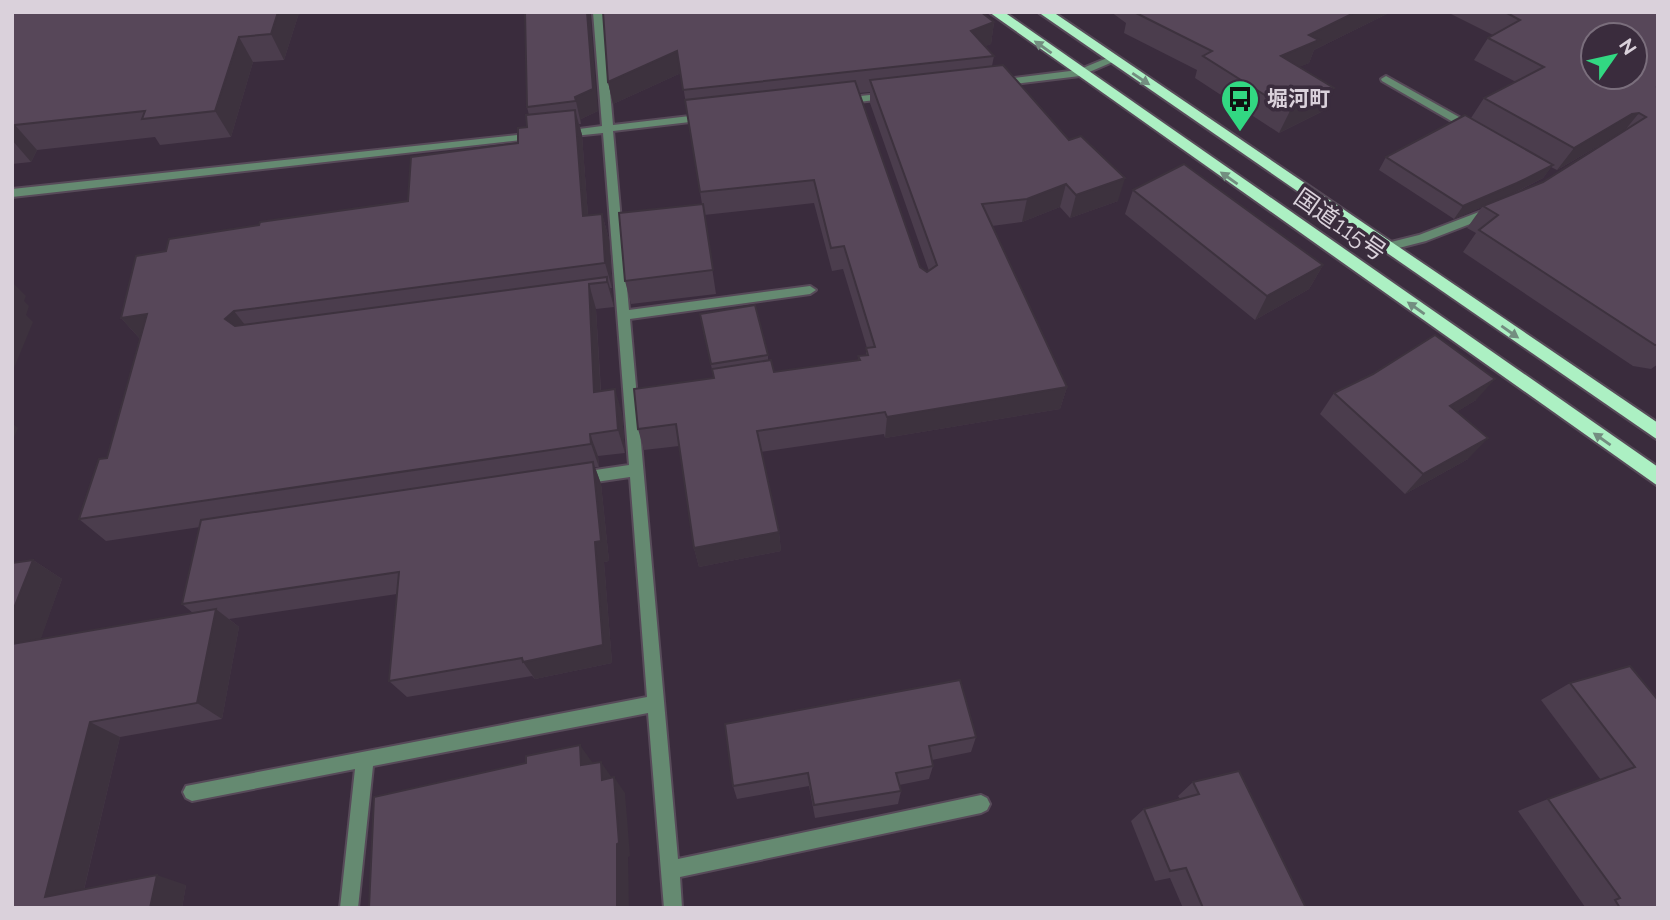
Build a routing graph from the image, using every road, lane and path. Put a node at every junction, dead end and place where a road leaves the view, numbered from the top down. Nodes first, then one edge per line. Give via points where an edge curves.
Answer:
1 (598, 12) edge
2 (995, 12) edge
3 (1044, 12) edge
4 (1112, 59) junction
5 (1080, 73) junction
6 (1386, 79) dead end
7 (979, 86) edge
8 (900, 95) edge
9 (860, 99) junction
10 (833, 103) edge
11 (864, 112) edge
12 (713, 116) edge
13 (607, 129) junction
14 (1477, 131) edge
15 (12, 193) edge
16 (1509, 204) edge
17 (1387, 247) junction
18 (810, 290) dead end
19 (623, 315) junction
20 (1658, 433) edge
21 (636, 470) junction
22 (1658, 478) edge
23 (568, 480) edge
24 (656, 704) junction
25 (365, 758) junction
26 (192, 792) dead end
27 (981, 804) dead end
28 (670, 870) junction
29 (349, 908) edge
30 (673, 908) edge

1 - 13 street
5 -> 2 highway, 国道115号
3 - 4 highway, 国道115号
4 - 5 street
4 -> 17 highway, 国道115号
5 - 7 street
22 -> 5 highway, 国道115号
6 - 14 street
8 - 9 street
9 - 10 street
9 - 11 street
12 - 13 street
13 - 15 street
13 - 19 street via 614,295
16 - 17 street
17 -> 20 highway, 国道115号
18 - 19 street
19 - 21 street via 636,395
21 - 23 street
21 - 24 street
24 - 25 street
24 - 28 street
25 - 26 street
25 - 29 street
27 - 28 street
28 - 30 street

